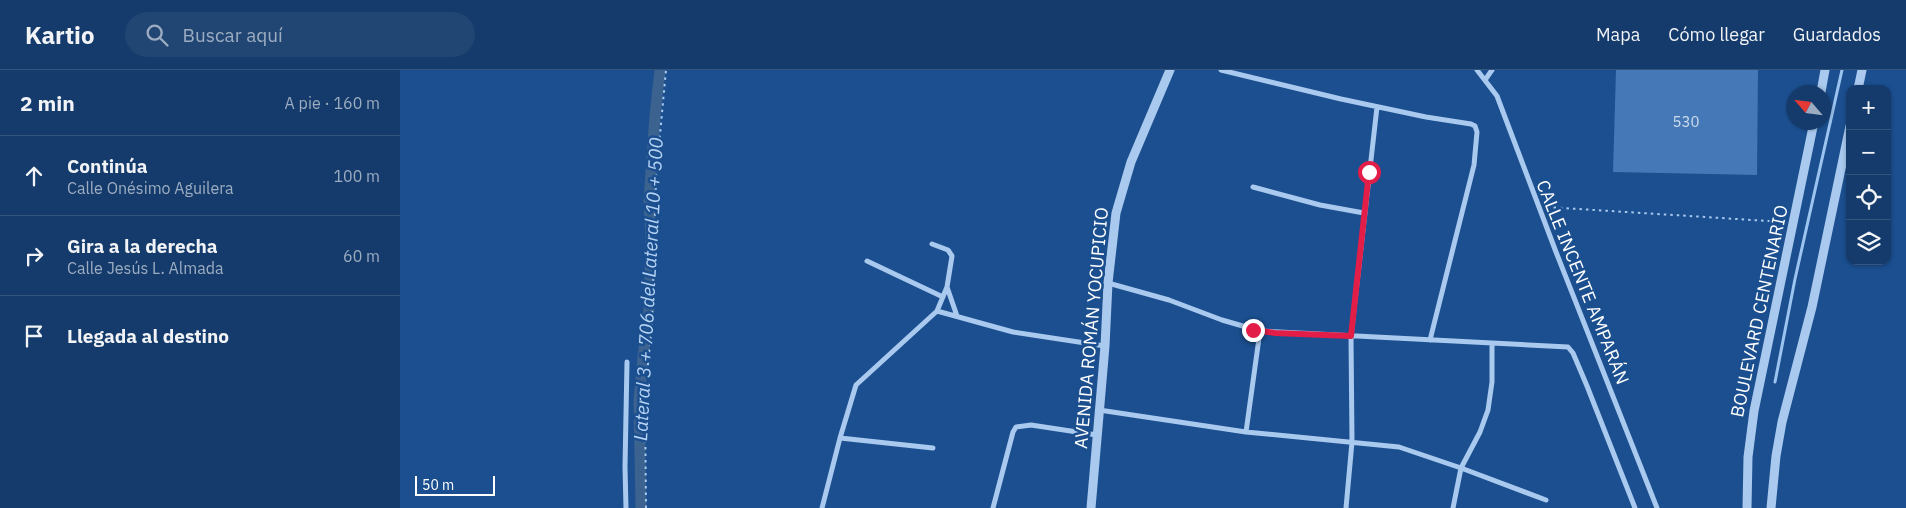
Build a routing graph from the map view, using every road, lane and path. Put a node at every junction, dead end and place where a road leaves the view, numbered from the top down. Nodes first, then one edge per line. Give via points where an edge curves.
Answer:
1 (666, 70) edge
2 (1170, 70) edge
3 (1221, 70) edge
4 (1477, 70) edge
5 (1492, 70) edge
6 (1825, 70) edge
7 (1862, 70) edge
8 (1485, 80) junction
9 (1822, 85) edge
10 (1859, 85) edge
11 (1377, 107) junction
12 (1812, 130) edge
13 (1849, 130) edge
14 (1253, 188) dead end
15 (1538, 206) junction
16 (1364, 213) junction
17 (1794, 222) junction
18 (932, 244) dead end
19 (867, 261) dead end
20 (1108, 283) junction
21 (947, 287) junction
22 (943, 297) junction
23 (937, 311) junction
24 (957, 316) junction
25 (1260, 331) junction
26 (1351, 336) junction
27 (1430, 340) junction
28 (1492, 342) junction
29 (1105, 346) junction
30 (627, 362) dead end
31 (1099, 410) junction
32 (1246, 432) junction
33 (1097, 435) junction
34 (840, 438) junction
35 (1352, 442) junction
36 (933, 448) dead end
37 (1461, 468) junction
38 (1546, 500) dead end
39 (626, 508) edge
40 (646, 508) edge
41 (822, 508) edge
42 (994, 508) edge
43 (1091, 508) edge
44 (1346, 508) edge
45 (1453, 508) edge
46 (1635, 508) edge
47 (1657, 508) edge
48 (1747, 508) edge
49 (1771, 508) edge

1 - 40 path via 656,178 652,323 645,395
2 - 20 street, AVENIDA ROMÁN YOCUPICIO via 1126,176 1115,220
3 - 11 street
4 - 8 street, CALLE INCENTE AMPARÁN
5 - 8 street
6 - 9 street
7 - 10 street
8 - 15 street, CALLE INCENTE AMPARÁN via 1497,96
11 - 16 street
11 - 27 street via 1473,125 1477,132 1474,165
12 - 17 street, BOULEVARD CENTENARIO
13 - 49 street via 1812,307 1782,422
14 - 16 street
15 - 17 path
15 - 47 street, CALLE INCENTE AMPARÁN
16 - 26 street
17 - 48 street, BOULEVARD CENTENARIO via 1752,420
18 - 21 street via 948,250 952,256
19 - 22 street
20 - 25 street
20 - 29 street, AVENIDA ROMÁN YOCUPICIO
21 - 22 street
21 - 24 street
22 - 23 street
23 - 24 street
23 - 34 street via 856,385
24 - 29 street via 1012,332
25 - 26 street
25 - 32 street
26 - 27 street
26 - 35 street
27 - 28 street
28 - 37 street via 1488,410
28 - 46 street via 1568,347 1587,386
29 - 31 street, AVENIDA ROMÁN YOCUPICIO
30 - 39 street
31 - 32 street
31 - 33 street, AVENIDA ROMÁN YOCUPICIO
32 - 35 street
33 - 42 street via 1030,425 1016,427
33 - 43 street, AVENIDA ROMÁN YOCUPICIO
34 - 36 street
34 - 41 street
35 - 37 street via 1399,447
35 - 44 street
37 - 38 street
37 - 45 street

